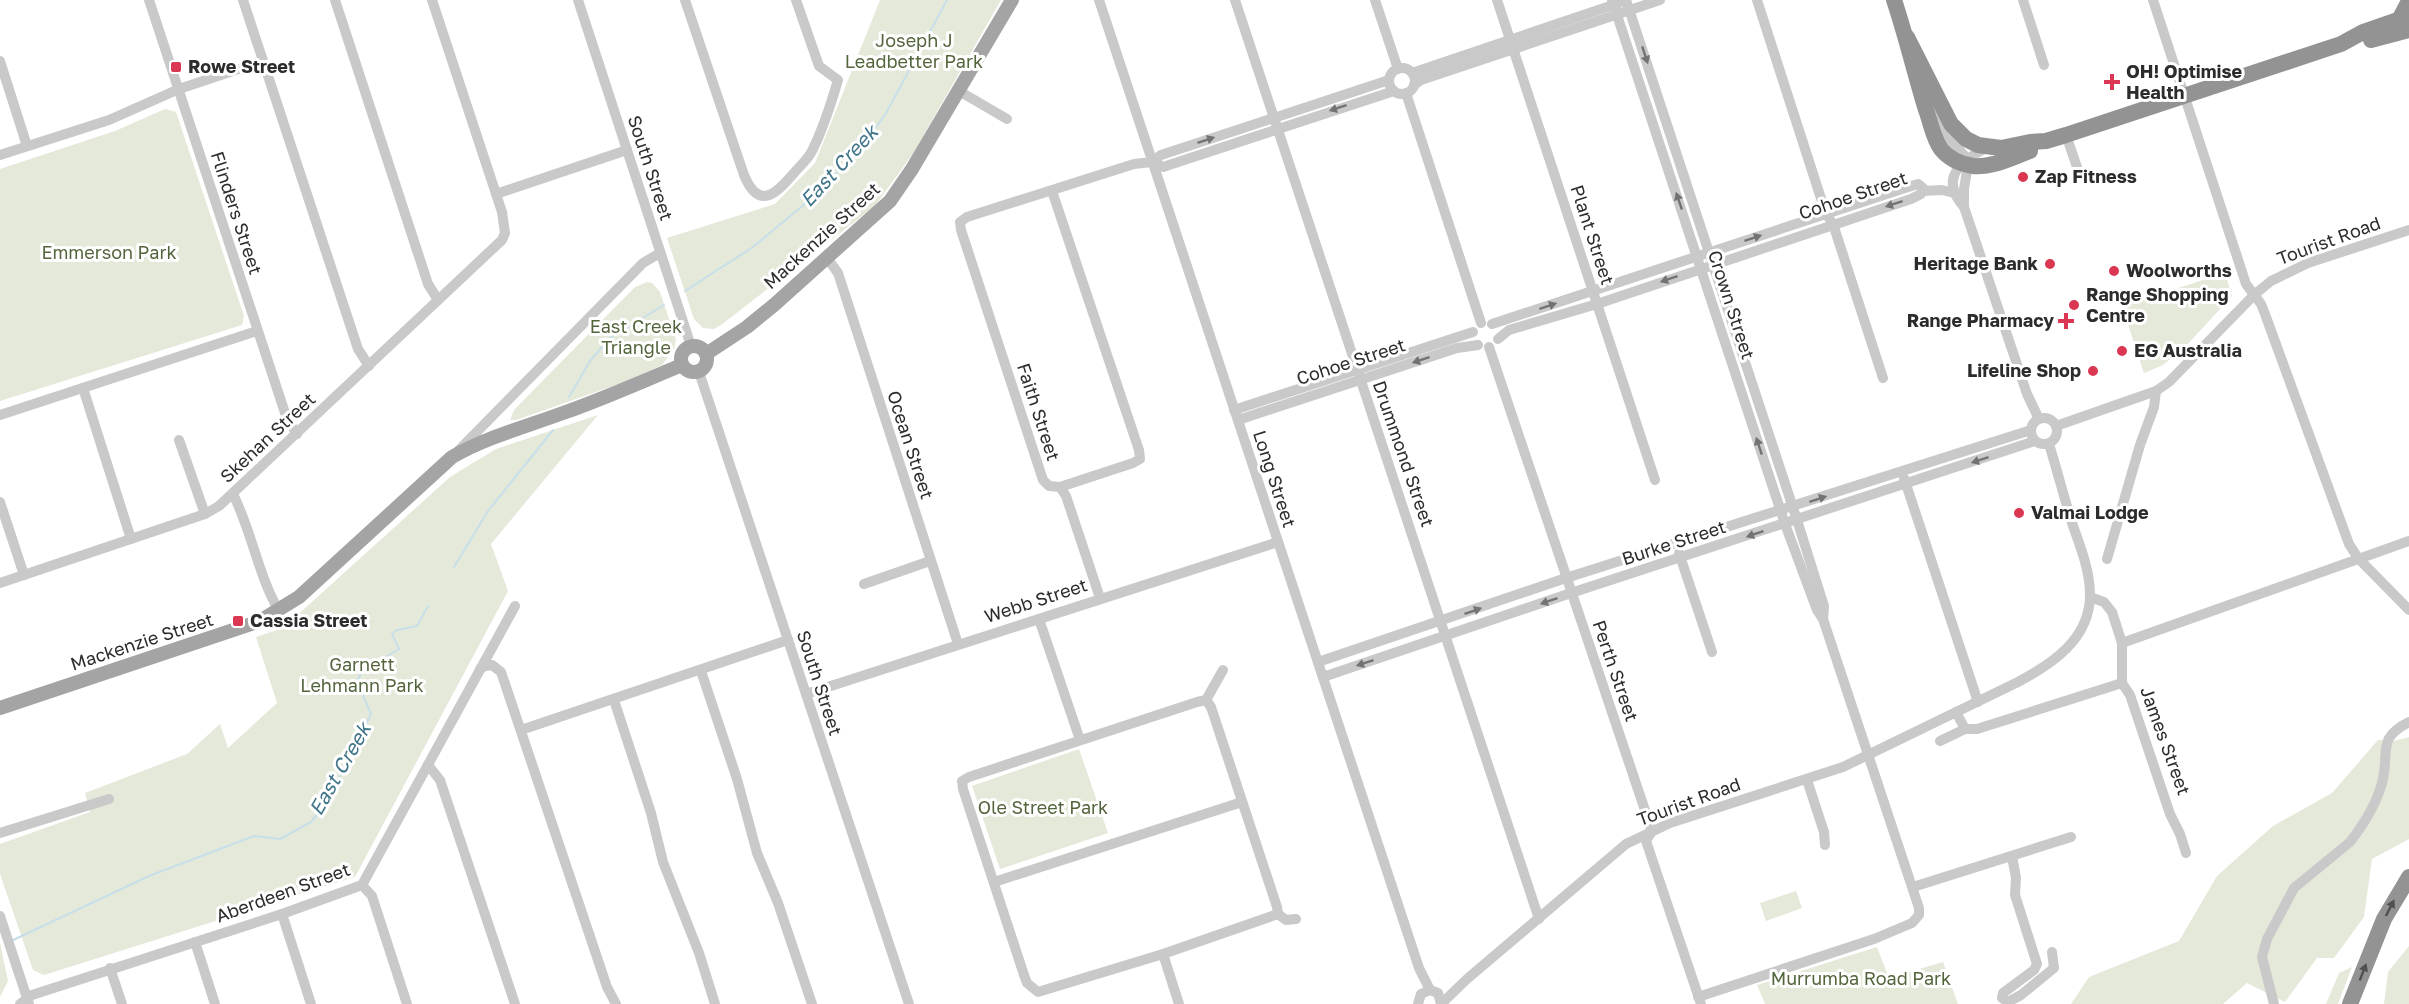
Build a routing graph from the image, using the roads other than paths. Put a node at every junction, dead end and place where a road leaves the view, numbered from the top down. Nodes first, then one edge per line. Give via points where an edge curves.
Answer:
1 (149, 0) edge
2 (243, 0) edge
3 (335, 0) edge
4 (432, 0) edge
5 (578, 0) edge
6 (686, 0) edge
7 (796, 0) edge
8 (1012, 0) edge
9 (1099, 0) edge
10 (1235, 0) edge
11 (1375, 0) edge
12 (1497, 0) edge
13 (1660, 0) edge
14 (1757, 0) edge
15 (1894, 0) edge
16 (2022, 0) edge
17 (2152, 0) edge
18 (2409, 1) edge
19 (1628, 3) edge
20 (1614, 6) edge
21 (2406, 22) edge
22 (1907, 38) junction
23 (1512, 45) junction
24 (263, 61) junction
25 (0, 62) edge
26 (2044, 65) dead end
27 (1398, 69) junction
28 (1412, 73) junction
29 (1389, 80) junction
30 (1414, 85) junction
31 (179, 89) junction
32 (959, 91) junction
33 (1394, 91) junction
34 (1406, 93) junction
35 (2184, 96) junction
36 (1937, 98) junction
37 (1007, 120) dead end
38 (1276, 123) junction
39 (2066, 135) junction
40 (2046, 141) junction
41 (27, 146) junction
42 (1988, 147) junction
43 (627, 150) junction
44 (0, 156) edge
45 (1152, 162) junction
46 (1965, 162) junction
47 (2078, 170) dead end
48 (1052, 191) junction
49 (1923, 191) junction
50 (1954, 193) junction
51 (496, 194) junction
52 (1965, 207) junction
53 (1826, 213) junction
54 (1833, 224) junction
55 (2409, 230) edge
56 (660, 253) junction
57 (827, 258) junction
58 (1705, 260) junction
59 (1593, 292) junction
60 (2254, 295) junction
61 (438, 300) junction
62 (1597, 304) junction
63 (1487, 323) junction
64 (257, 331) junction
65 (1473, 332) junction
66 (1493, 343) junction
67 (1478, 345) junction
68 (691, 346) junction
69 (706, 354) junction
70 (682, 365) junction
71 (369, 366) junction
72 (699, 372) junction
73 (1359, 374) junction
74 (1883, 378) dead end
75 (83, 388) junction
76 (2156, 391) junction
77 (0, 415) edge
78 (494, 415) junction
79 (1236, 415) junction
80 (2039, 419) junction
81 (2056, 426) junction
82 (2031, 430) junction
83 (297, 434) junction
84 (498, 434) junction
85 (179, 440) dead end
86 (2035, 441) junction
87 (2049, 444) junction
88 (452, 457) junction
89 (1902, 472) junction
90 (1655, 480) dead end
91 (1906, 484) junction
92 (1060, 487) junction
93 (233, 494) junction
94 (0, 502) edge
95 (1793, 507) junction
96 (1781, 511) junction
97 (209, 512) junction
98 (244, 520) junction
99 (1797, 520) junction
100 (1785, 524) junction
101 (131, 539) junction
102 (2409, 541) edge
103 (1278, 542) junction
104 (1676, 544) junction
105 (2358, 558) junction
106 (1681, 559) junction
107 (2107, 559) dead end
108 (930, 561) junction
109 (24, 575) junction
110 (1566, 578) junction
111 (0, 583) edge
112 (864, 584) dead end
113 (1571, 593) junction
114 (2090, 597) junction
115 (1100, 598) junction
116 (515, 606) dead end
117 (2409, 610) edge
118 (279, 611) junction
119 (1039, 618) junction
120 (1823, 618) junction
121 (1442, 622) junction
122 (1446, 636) junction
123 (788, 640) junction
124 (2122, 643) junction
125 (958, 644) junction
126 (1712, 652) dead end
127 (1318, 662) junction
128 (480, 670) junction
129 (1223, 670) dead end
130 (701, 671) junction
131 (1323, 677) junction
132 (2122, 683) junction
133 (806, 694) junction
134 (614, 700) junction
135 (1206, 700) junction
136 (1978, 702) junction
137 (0, 708) edge
138 (1956, 712) junction
139 (2409, 722) edge
140 (1965, 729) junction
141 (521, 730) junction
142 (1080, 740) junction
143 (1940, 741) dead end
144 (1868, 756) junction
145 (428, 765) junction
146 (1807, 780) junction
147 (110, 799) dead end
148 (1242, 802) junction
149 (1652, 831) junction
150 (0, 833) edge
151 (2071, 837) dead end
152 (1825, 845) dead end
153 (2186, 853) dead end
154 (2012, 856) junction
155 (2409, 877) edge
156 (994, 882) junction
157 (362, 885) junction
158 (1913, 887) junction
159 (282, 914) junction
160 (1278, 914) junction
161 (0, 916) edge
162 (1296, 919) dead end
163 (1539, 919) junction
164 (195, 942) junction
165 (2052, 952) dead end
166 (1162, 954) junction
167 (110, 968) junction
168 (1430, 998) edge
169 (1699, 1000) edge
170 (26, 1002) edge
171 (122, 1004) edge
172 (215, 1004) edge
173 (311, 1004) edge
174 (407, 1004) edge
175 (516, 1004) edge
176 (616, 1004) edge
177 (715, 1004) edge
178 (812, 1004) edge
179 (909, 1004) edge
180 (1179, 1004) edge
181 (1407, 1004) edge
182 (2274, 1004) edge
183 (2350, 1004) edge

1 - 31 street, Flinders Street
2 - 24 street
3 - 61 street via 428,284
4 - 51 street
5 - 43 street, South Street
6 - 7 street via 744,176 756,194 766,197 784,184 812,153 837,80 819,66
8 - 32 main road, Mackenzie Street
9 - 45 street, Long Street
10 - 38 street, Drummond Street
11 - 27 street
12 - 23 street, Plant Street
13 - 19 street
14 - 53 street
15 - 22 highway
16 - 26 street
17 - 35 street
18 - 21 highway
19 - 20 street
19 -> 58 street, Crown Street
20 - 23 street
58 -> 20 street, Crown Street
21 - 35 highway via 2363,32 2341,44
22 - 36 highway
22 - 46 highway via 1912,67 1935,138 1948,156
23 - 28 street
23 - 30 street
23 - 59 street, Plant Street
24 - 31 street
24 - 71 street via 358,349
25 - 41 street
27 - 28 street
27 - 29 street
28 - 30 street
29 - 33 street
29 - 38 street
30 - 34 street
31 - 41 street via 109,120
31 - 64 street, Flinders Street
32 - 37 street
32 - 57 main road, Mackenzie Street via 890,201
33 - 34 street
33 -> 38 street
34 - 63 street
35 - 39 highway
35 - 60 street via 2246,284
36 - 42 highway via 1955,130 1972,143
36 - 46 street via 1934,105 1941,127
38 - 45 street via 1161,155
38 - 73 street, Drummond Street
39 - 40 highway
39 - 47 street
40 - 42 highway
40 - 46 highway via 2033,150 1990,164
41 - 44 street
42 - 46 street
43 - 51 street
43 - 56 street, South Street
45 - 48 street via 1134,164
45 - 79 street, Long Street
46 - 50 street via 1954,178
46 - 52 street
48 - 92 street via 1140,459
48 - 92 street, Faith Street via 960,222 1043,480 1049,486
49 - 50 street
49 - 53 street, Cohoe Street via 1916,184
49 -> 54 street, Cohoe Street via 1911,199
50 - 52 street
51 - 61 street, Skehan Street via 505,223 502,240
52 - 80 street via 2027,394
53 - 54 street
58 -> 53 street, Cohoe Street
54 - 58 street, Cohoe Street
54 - 74 street
55 - 60 street, Tourist Road via 2298,267 2271,280
56 - 68 street, South Street
56 - 78 street, Mackenzie Street via 643,263
57 - 69 main road, Mackenzie Street via 756,320
57 - 108 street, Ocean Street via 838,273
58 - 59 street, Cohoe Street
58 -> 62 street, Cohoe Street
58 - 95 street, Crown Street
96 -> 58 street, Crown Street
59 - 62 street, Plant Street
63 -> 59 street, Cohoe Street
60 - 76 street, Tourist Road
60 - 105 street via 2265,314 2349,544
61 - 71 street, Skehan Street
62 - 66 street, Cohoe Street via 1509,330
62 - 90 street, Plant Street
63 - 65 street via 1476,326
63 - 66 street via 1497,331
64 - 75 street
64 - 83 street, Flinders Street via 287,419
65 - 67 street
65 - 73 street, Cohoe Street
66 - 67 street
66 - 110 street, Perth Street
67 -> 73 street, Cohoe Street
68 - 69 main road via 700,347
68 - 70 main road via 682,354
69 - 72 main road via 706,366
70 - 72 main road via 688,371
70 - 84 main road, Mackenzie Street via 564,413
71 - 83 street, Skehan Street
72 - 123 street, South Street
73 - 79 street, Cohoe Street
73 - 121 street, Drummond Street
75 - 77 street
75 - 101 street
76 - 81 street
76 - 107 street
78 - 84 street
78 - 88 street, Mackenzie Street
79 - 103 street, Long Street
80 - 81 street via 2050,420
80 - 82 street
81 - 87 street via 2057,434
82 - 86 street
82 - 89 street, Burke Street
83 - 93 street, Skehan Street
84 - 88 main road, Mackenzie Street
85 - 97 street
86 - 87 street
86 -> 91 street, Burke Street
87 - 114 street via 2087,570
88 - 118 main road, Mackenzie Street
89 - 91 street
95 -> 89 street, Burke Street
91 - 99 street, Burke Street
91 - 136 street
92 - 115 street, Faith Street
93 - 97 street, Skehan Street
93 - 98 street
94 - 109 street
95 - 96 street, Burke Street
95 - 99 street, Crown Street
96 - 100 street, Crown Street
96 - 104 street, Burke Street
97 - 98 street via 231,510
97 - 101 street, Skehan Street
98 - 118 street via 267,591
99 - 100 street, Burke Street
99 - 120 street, Crown Street via 1824,606
100 -> 106 street, Burke Street
100 - 120 street, Crown Street via 1816,610
101 - 109 street, Skehan Street
102 - 105 street
103 - 115 street, Webb Street
103 - 127 street, Long Street
104 - 106 street
104 - 110 street, Burke Street
105 - 117 street
105 - 124 street
106 - 113 street, Burke Street
106 - 126 street
108 - 112 street
108 - 125 street, Ocean Street
109 - 111 street, Skehan Street
110 - 113 street, Perth Street
121 -> 110 street, Burke Street
113 -> 122 street, Burke Street
113 - 149 street, Perth Street
114 - 124 street, James Street via 2104,602 2112,612
114 - 136 street, Tourist Road via 2085,619 2060,657
115 - 119 street, Webb Street
116 - 128 street, Aberdeen Street
118 - 137 main road, Mackenzie Street via 240,628
119 - 125 street, Webb Street
119 - 142 street
120 - 144 street, Crown Street
121 - 122 street, Drummond Street
121 - 127 street, Burke Street
122 -> 131 street, Burke Street
122 - 163 street, Drummond Street
123 - 130 street
123 - 133 street, South Street
124 - 132 street, James Street
125 - 133 street, Webb Street
127 - 131 street, Long Street
128 - 141 street via 489,665 501,672
128 - 145 street, Aberdeen Street
129 - 135 street
130 - 134 street
130 - 178 street via 757,853
131 - 168 street, Long Street
132 - 140 street via 1977,729
132 - 153 street, James Street via 2130,695
133 - 179 street, South Street
134 - 141 street
134 - 177 street via 663,862
135 - 142 street
135 - 148 street
136 - 138 street, Tourist Road
138 - 140 street
138 - 144 street, Tourist Road
139 - 182 street via 2390,737 2384,750 2383,779 2357,833 2294,888 2267,939 2263,968
140 - 143 street
141 - 176 street
142 - 156 street via 962,781
144 - 146 street, Tourist Road
144 - 158 street, Crown Street
145 - 157 street, Aberdeen Street
145 - 175 street via 440,780
146 - 149 street, Tourist Road
146 - 152 street
147 - 150 street
148 - 156 street
148 - 160 street
149 - 163 street, Tourist Road via 1626,844
149 - 169 street, Perth Street via 1646,841
151 - 154 street
154 - 158 street
154 - 165 street via 2015,895 2037,964 2002,998 2008,1002 2021,995 2054,968
183 -> 155 highway via 2384,920
156 - 166 street via 1024,975 1038,992
157 - 159 street, Aberdeen Street
157 - 174 street via 372,896
158 - 169 street, Crown Street via 1919,915 1912,923
159 - 164 street, Aberdeen Street
159 - 173 street
160 - 162 street via 1287,920
160 - 166 street
161 - 170 street
163 - 168 street, Tourist Road via 1467,979
164 - 167 street, Aberdeen Street
164 - 172 street
166 - 180 street
167 - 170 street, Aberdeen Street via 35,993
167 - 171 street
168 - 181 street, Tourist Road

